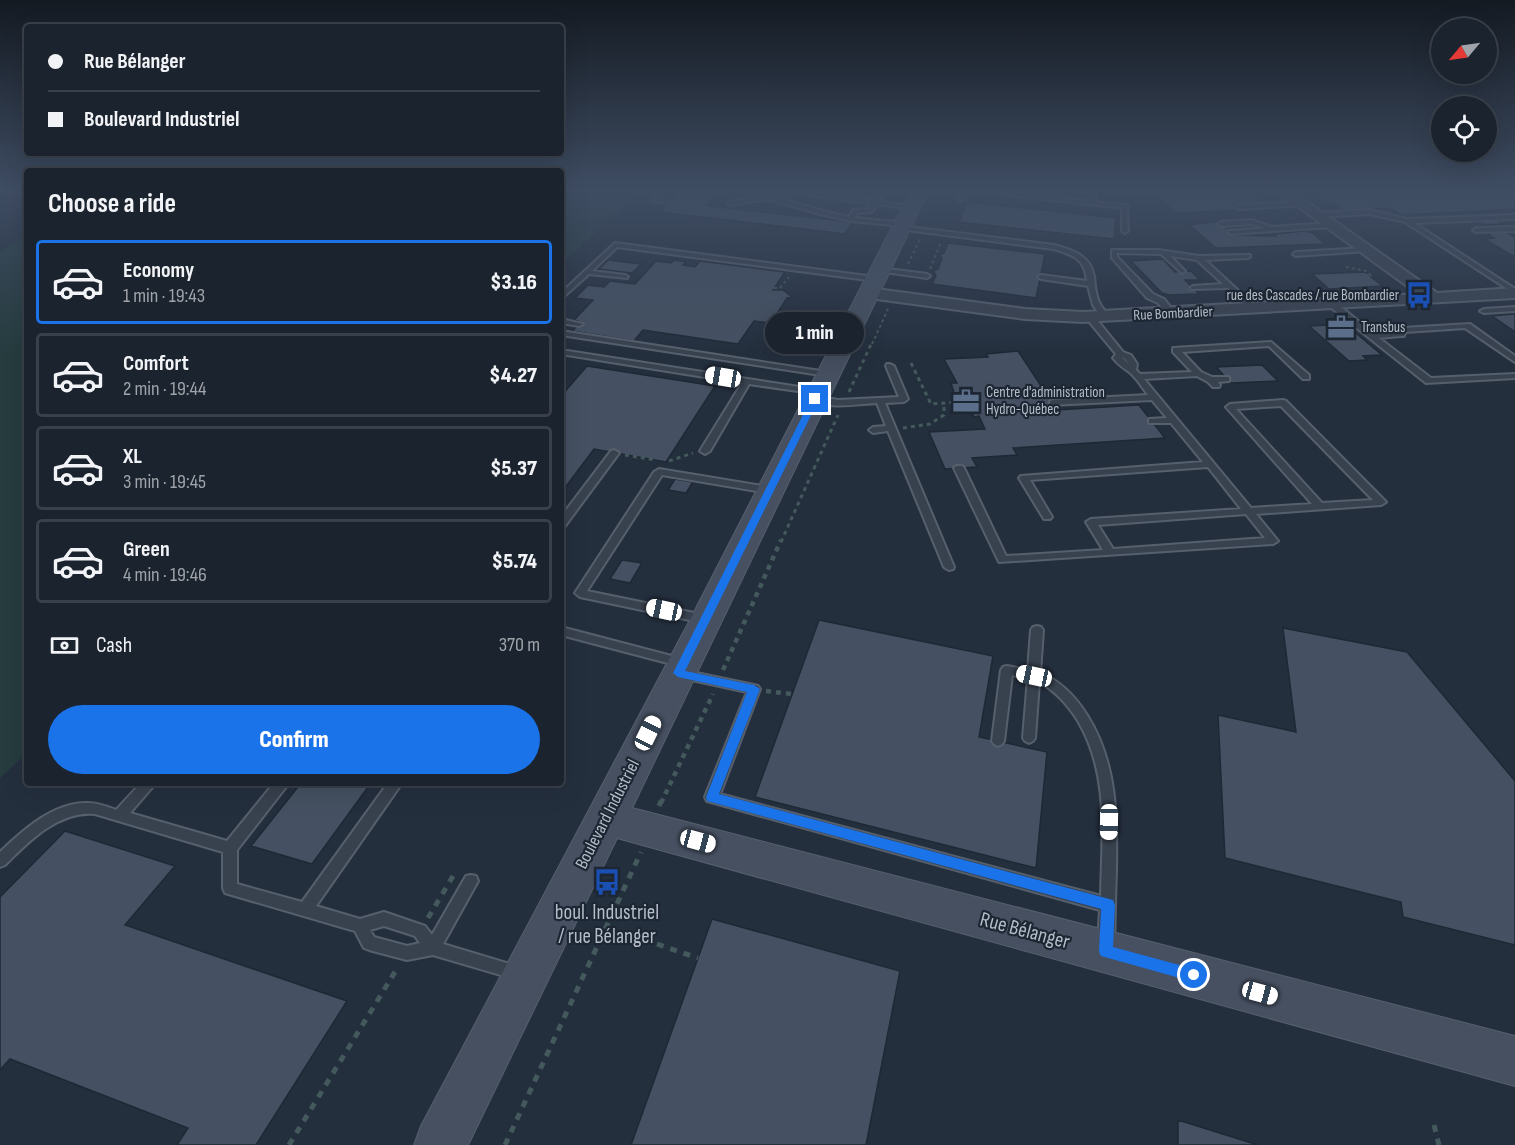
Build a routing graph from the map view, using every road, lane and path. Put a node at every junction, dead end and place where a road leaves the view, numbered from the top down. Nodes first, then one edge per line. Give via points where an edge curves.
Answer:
1 (615, 245) edge
2 (618, 245) edge
3 (896, 245) edge
4 (896, 245) edge
5 (941, 245) edge
6 (1046, 245) edge
7 (1359, 245) edge
8 (1444, 245) edge
9 (1366, 250) junction
10 (1163, 253) junction
11 (1296, 254) dead end
12 (1248, 256) dead end
13 (1199, 258) junction
14 (1346, 267) dead end
15 (1182, 271) dead end
16 (587, 272) junction
17 (930, 274) joint
18 (1371, 275) dead end
19 (625, 277) dead end
20 (1041, 277) dead end
21 (884, 283) junction
22 (1091, 284) junction
23 (1229, 286) junction
24 (782, 287) dead end
25 (774, 288) dead end
26 (1193, 288) dead end
27 (1515, 293) edge
28 (564, 294) edge
29 (1434, 298) junction
30 (1332, 304) junction
31 (1253, 308) junction
32 (1515, 309) edge
33 (1484, 311) dead end
34 (1171, 313) junction
35 (1097, 317) junction
36 (564, 322) edge
37 (579, 324) dead end
38 (564, 334) edge
39 (1373, 336) junction
40 (564, 352) edge
41 (1515, 360) edge
42 (912, 363) dead end
43 (890, 366) dead end
44 (1135, 374) junction
45 (1198, 374) junction
46 (1515, 376) edge
47 (1306, 377) dead end
48 (1226, 379) dead end
49 (747, 381) junction
50 (830, 394) junction
51 (1155, 397) junction
52 (879, 401) junction
53 (957, 402) dead end
54 (944, 403) junction
55 (1053, 403) dead end
56 (1173, 420) junction
57 (1152, 422) dead end
58 (891, 428) junction
59 (903, 428) dead end
60 (873, 430) dead end
61 (705, 451) joint
62 (614, 453) joint
63 (1210, 464) junction
64 (959, 468) dead end
65 (769, 490) junction
66 (1319, 506) junction
67 (1249, 511) junction
68 (1047, 517) dead end
69 (564, 520) edge
70 (1110, 552) junction
71 (949, 567) dead end
72 (707, 620) junction
73 (1037, 630) dead end
74 (564, 632) edge
75 (681, 668) junction
76 (723, 670) dead end
77 (1034, 676) junction
78 (754, 689) junction
79 (792, 694) dead end
80 (709, 702) dead end
81 (1029, 738) dead end
82 (998, 741) dead end
83 (147, 786) edge
84 (280, 786) edge
85 (393, 786) edge
86 (663, 798) dead end
87 (119, 816) junction
88 (605, 818) junction
89 (230, 848) junction
90 (641, 852) dead end
91 (0, 861) edge
92 (453, 876) dead end
93 (471, 881) dead end
94 (1108, 905) junction
95 (305, 910) junction
96 (424, 924) dead end
97 (360, 926) junction
98 (657, 944) dead end
99 (433, 948) junction
100 (1106, 952) junction
101 (698, 958) dead end
102 (401, 962) dead end
103 (525, 975) junction
104 (1515, 1061) edge
105 (1434, 1125) dead end
106 (289, 1145) edge
107 (440, 1145) edge
108 (505, 1145) edge
109 (1439, 1145) edge

1 - 16 lane
2 - 21 lane
3 - 21 street, Boulevard Industriel
4 - 21 path
5 - 17 path
6 - 22 lane via 1081,256 1088,265
7 - 9 street
8 - 27 lane
9 - 11 lane
9 - 29 street
10 - 13 lane
10 - 15 lane
10 - 34 lane via 1113,253 1150,296 1161,301
12 - 13 lane
13 - 23 lane
14 - 18 path
16 - 19 lane
16 - 28 lane
17 - 21 lane
20 - 22 lane
21 - 35 street, Rue Bombardier via 1025,314
21 - 50 street, Boulevard Industriel
21 - 50 path
22 - 35 lane
23 - 26 lane
23 - 31 lane
24 - 25 path
27 - 29 street, Rue Bombardier
29 - 30 street, Rue Bombardier
30 - 31 street, Rue Bombardier
30 - 39 lane
31 - 34 street, Rue Bombardier
32 - 33 lane
34 - 35 street, Rue Bombardier
35 - 44 lane via 1120,354 1117,358
36 - 37 lane
38 - 50 lane
39 - 41 lane via 1467,326
39 - 46 lane via 1429,381
40 - 49 lane
42 - 54 path via 931,404
43 - 52 lane via 904,399
44 - 45 lane
44 - 51 lane
45 - 47 lane via 1176,350 1271,344
45 - 48 lane via 1214,382
49 - 50 lane
49 - 61 lane
50 - 52 lane via 838,403
50 - 65 street, Boulevard Industriel
50 - 76 path
51 - 55 lane
51 - 56 lane
52 - 58 lane
53 - 54 path
54 - 59 path via 940,419 924,426
56 - 57 lane
56 - 63 lane
58 - 60 lane
58 - 71 lane
61 - 62 path via 666,462
62 - 69 lane
63 - 67 lane
63 - 68 lane via 1024,478
64 - 70 lane via 1003,560
65 - 72 street, Boulevard Industriel
65 - 72 lane via 658,471 580,593
66 - 66 lane via 1381,502 1283,403 1230,407
66 - 67 lane
67 - 70 lane via 1091,522
67 - 70 lane via 1273,541
72 - 75 street, Boulevard Industriel
73 - 77 lane
74 - 75 lane
75 - 78 lane
75 - 88 street, Boulevard Industriel
77 - 81 lane
77 - 82 lane via 1007,670
77 - 94 lane via 1054,686 1070,701 1093,738 1110,801
78 - 79 path
78 - 94 lane via 712,797
80 - 86 path
83 - 87 lane
84 - 89 lane
85 - 95 lane
87 - 89 lane
87 - 91 lane via 84,808 63,814 33,832
88 - 100 street, Rue Bélanger
88 - 103 street, Boulevard Industriel
89 - 95 lane via 230,888
90 - 108 path
92 - 96 path
93 - 99 lane
94 - 100 lane
95 - 97 lane
97 - 99 lane via 384,919 420,931
97 - 99 lane via 369,943 406,953
98 - 101 path
99 - 103 lane
100 - 104 street, Rue Bélanger
102 - 106 path
103 - 107 street, Boulevard Industriel
105 - 109 path

